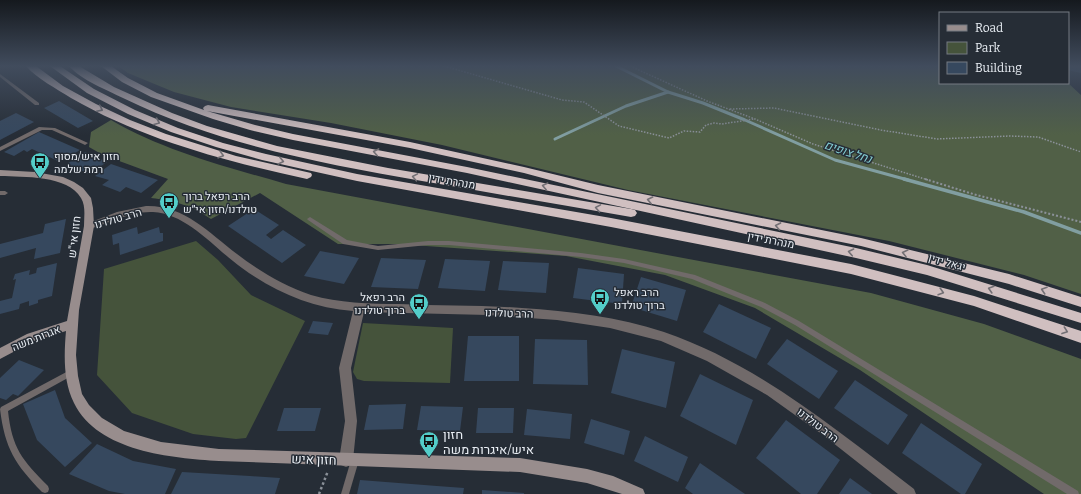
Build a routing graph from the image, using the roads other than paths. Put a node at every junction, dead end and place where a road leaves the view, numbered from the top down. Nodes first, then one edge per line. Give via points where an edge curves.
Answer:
1 (17, 89) edge
2 (64, 89) edge
3 (89, 89) edge
4 (113, 89) edge
5 (143, 89) edge
6 (153, 89) edge
7 (37, 104) dead end
8 (84, 143) dead end
9 (0, 149) edge
10 (0, 173) edge
11 (310, 219) dead end
12 (89, 226) junction
13 (802, 242) junction
14 (862, 271) junction
15 (1081, 302) edge
16 (360, 307) junction
17 (1081, 318) edge
18 (73, 324) junction
19 (1081, 337) edge
20 (0, 354) edge
21 (72, 372) junction
22 (344, 460) junction
23 (46, 489) dead end
24 (345, 494) edge
25 (638, 494) edge
26 (909, 494) edge
27 (1075, 494) edge

1 - 7 lane
2 -> 14 highway via 123,120 185,144 262,166 574,224
3 -> 14 highway, מנהרת ידין via 135,113 199,138 279,161
13 -> 4 highway, מנהרת ידין via 385,172 288,152 176,118
13 -> 5 highway via 482,173 253,128 209,115
15 -> 6 highway via 1009,279 861,242 598,189 410,145 210,108
8 - 9 lane via 53,129 41,128
10 - 12 street, חזון אי"ש via 57,179 73,184 86,198
11 - 27 lane via 345,242 378,248 449,243 581,255 624,261 707,282 763,305 797,323
12 - 16 street, הרב טולדנו via 142,210 166,211 186,220 247,266 286,290 316,301
12 - 18 street, חזון אי"ש
17 -> 13 highway, יגאל ידין via 927,270
14 -> 19 highway via 1000,309
16 - 22 street via 345,368 351,421
16 - 26 street, הרב טולדנו via 569,316 653,333 703,353 752,379 804,414
18 - 20 street, אגרות משה via 31,337
18 - 21 street, חזון איש
21 - 22 street, חזון איש via 76,394 85,410 108,430 127,438 159,447 218,455
21 - 23 lane via 4,409 11,448 24,467
22 - 24 lane
22 - 25 street, חזון איש via 520,465 587,476 613,483

